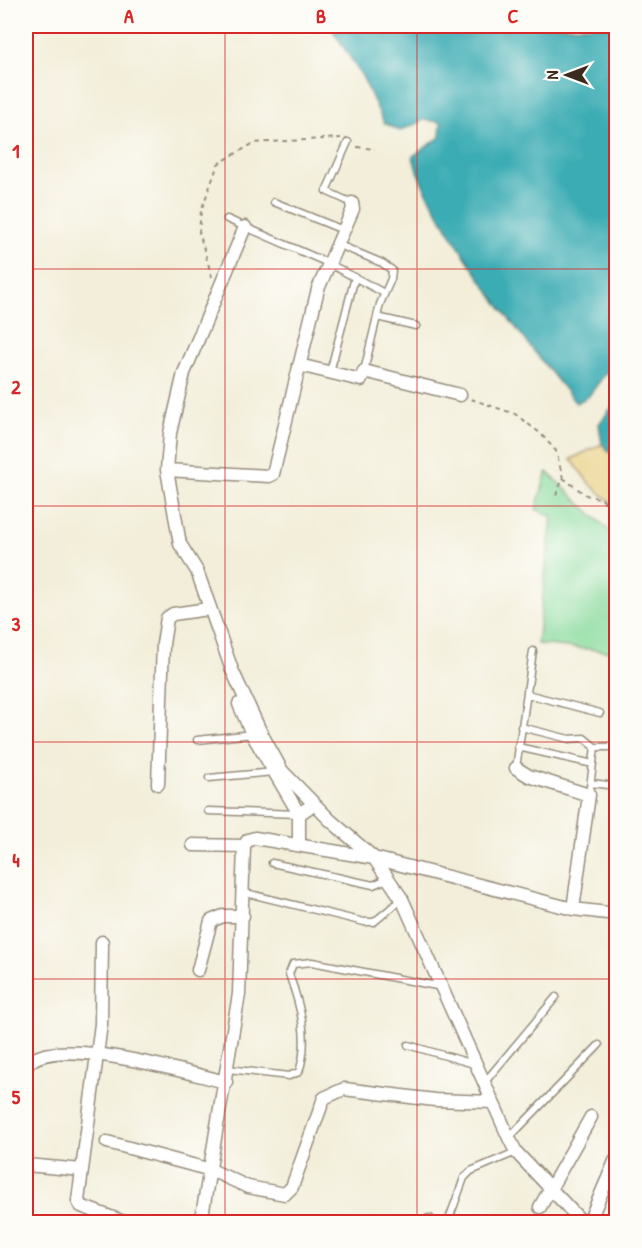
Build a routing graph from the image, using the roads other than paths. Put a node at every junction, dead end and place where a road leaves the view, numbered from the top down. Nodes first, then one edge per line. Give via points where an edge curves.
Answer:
1 (348, 142) road end
2 (274, 202) dead end
3 (352, 203) joint
4 (227, 219) dead end
5 (245, 227) junction
6 (343, 230) junction
7 (337, 244) junction
8 (328, 263) junction
9 (354, 278) junction
10 (384, 293) junction
11 (377, 317) junction
12 (416, 326) dead end
13 (299, 365) junction
14 (364, 370) junction
15 (330, 372) junction
16 (460, 395) road end
17 (167, 470) junction
18 (208, 609) junction
19 (533, 651) dead end
20 (527, 694) junction
21 (236, 698) dead end
22 (600, 713) dead end
23 (521, 727) junction
24 (256, 734) junction
25 (196, 740) dead end
26 (518, 747) junction
27 (595, 747) junction
28 (616, 747) edge
29 (593, 764) junction
30 (516, 768) joint
31 (277, 771) junction
32 (209, 778) dead end
33 (158, 784) dead end
34 (616, 786) edge
35 (590, 789) junction
36 (314, 804) junction
37 (208, 811) dead end
38 (299, 814) junction
39 (193, 845) dead end
40 (299, 845) junction
41 (244, 846) junction
42 (374, 858) junction
43 (272, 863) dead end
44 (387, 879) junction
45 (242, 892) junction
46 (402, 899) junction
47 (573, 909) junction
48 (616, 914) edge
49 (243, 916) junction
50 (102, 942) dead end
51 (198, 970) dead end
52 (443, 987) junction
53 (556, 997) dead end
54 (408, 1045) dead end
55 (599, 1045) dead end
56 (98, 1054) junction
57 (474, 1064) junction
58 (26, 1067) edge
59 (228, 1069) junction
60 (226, 1082) junction
61 (483, 1084) junction
62 (493, 1102) junction
63 (591, 1117) dead end
64 (509, 1138) junction
65 (107, 1142) dead end
66 (516, 1152) junction
67 (616, 1159) edge
68 (26, 1165) edge
69 (82, 1170) junction
70 (211, 1170) junction
71 (549, 1189) junction
72 (540, 1207) dead end
73 (124, 1222) edge
74 (201, 1222) edge
75 (448, 1222) edge
76 (582, 1222) edge
77 (589, 1222) edge

1 - 3 lane via 326,191
2 - 6 lane
3 - 6 street
4 - 5 lane
5 - 8 lane
5 - 17 street via 184,373 170,433
6 - 7 street
7 - 8 street
7 - 10 lane via 392,270
8 - 9 lane
8 - 13 street
9 - 10 lane
9 - 15 lane
10 - 11 lane
11 - 12 lane
11 - 14 lane
13 - 15 street
13 - 17 street via 272,476
14 - 15 street via 361,380
14 - 16 street
17 - 18 street via 180,544 196,572
18 - 24 street
18 - 33 street via 167,618
19 - 20 lane
20 - 22 lane
20 - 23 lane
21 - 24 street
23 - 26 lane
23 - 27 lane via 569,739 584,738
24 - 25 lane
24 - 31 street
26 - 29 lane
26 - 30 lane
27 - 28 lane
27 - 29 lane
29 - 35 lane
30 - 35 street via 529,776
31 - 32 lane
31 - 36 street
31 - 38 street
34 - 35 lane
35 - 47 street
36 - 38 street
36 - 42 street
37 - 38 lane
38 - 40 street
39 - 41 street
40 - 41 street via 255,838
40 - 42 street
41 - 45 street
42 - 44 street
42 - 47 street
43 - 44 lane via 373,885
44 - 46 street
45 - 46 lane via 364,922 374,922
45 - 49 street
46 - 52 street
47 - 48 street
49 - 51 street via 223,916 211,921
49 - 59 street via 239,994
50 - 56 street
52 - 57 street
52 - 59 lane via 312,962 293,964 289,974 303,1023 298,1072 289,1076
53 - 61 lane
54 - 57 lane
55 - 64 lane
56 - 58 street via 54,1052 38,1056
56 - 60 street
56 - 69 street
57 - 61 street
59 - 60 street
60 - 70 street
61 - 62 street
62 - 64 street
62 - 70 street via 435,1100 344,1089 324,1098 290,1191 262,1191
63 - 71 street
64 - 66 street
65 - 70 street
66 - 71 street
66 - 75 lane via 471,1171 464,1178
67 - 77 street
68 - 69 street
69 - 73 street via 78,1201 81,1206
70 - 74 street
71 - 72 street
71 - 76 street

